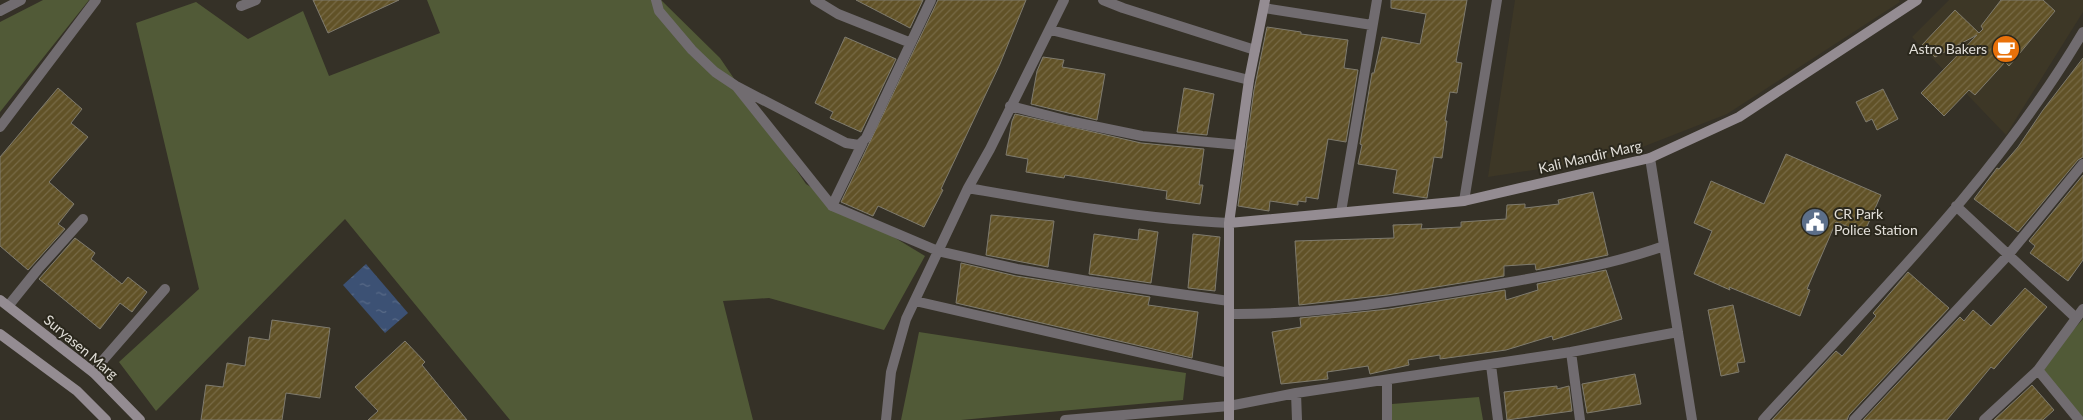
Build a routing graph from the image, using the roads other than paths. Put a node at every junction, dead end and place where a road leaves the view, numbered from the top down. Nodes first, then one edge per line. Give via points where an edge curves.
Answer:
1 (21, 0) edge
2 (96, 0) edge
3 (256, 0) edge
4 (656, 0) edge
5 (815, 0) edge
6 (931, 0) edge
7 (1064, 0) edge
8 (1104, 0) edge
9 (1377, 0) edge
10 (1497, 0) edge
11 (1917, 0) edge
12 (1265, 4) edge
13 (241, 6) dead end
14 (0, 10) edge
15 (1372, 25) junction
16 (1050, 30) junction
17 (2083, 32) edge
18 (911, 43) junction
19 (1255, 50) junction
20 (1249, 80) junction
21 (736, 86) junction
22 (1010, 106) junction
23 (0, 126) edge
24 (863, 142) junction
25 (1240, 145) junction
26 (1650, 158) junction
27 (2083, 164) edge
28 (968, 188) junction
29 (1464, 201) junction
30 (832, 206) junction
31 (1956, 206) junction
32 (1342, 212) junction
33 (83, 218) dead end
34 (1229, 223) junction
35 (1664, 246) junction
36 (938, 251) junction
37 (2009, 254) junction
38 (165, 289) dead end
39 (915, 301) junction
40 (1229, 301) junction
41 (5, 302) edge
42 (2083, 309) edge
43 (1229, 314) junction
44 (2076, 318) junction
45 (1678, 332) junction
46 (0, 334) edge
47 (1572, 352) junction
48 (1491, 365) junction
49 (2038, 370) junction
50 (94, 373) junction
51 (1229, 373) junction
52 (1387, 380) junction
53 (1296, 394) junction
54 (1229, 406) junction
55 (106, 420) edge
56 (140, 420) edge
57 (886, 420) edge
58 (1065, 420) edge
59 (1229, 420) edge
60 (1298, 420) edge
61 (1387, 420) edge
62 (1498, 420) edge
63 (1580, 420) edge
64 (1692, 420) edge
65 (1763, 420) edge
66 (1854, 420) edge
67 (1984, 420) edge
68 (2079, 420) edge

1 - 14 street
2 - 23 street
3 - 13 street
4 - 21 street via 659,11 692,50
5 - 18 street via 838,14
6 - 18 street
7 - 16 street
8 - 19 street
9 - 15 street
10 - 29 street
11 - 26 street, Kali Mandir Marg via 1739,117
12 - 15 street
12 - 19 street
15 - 32 street
16 - 20 street
16 - 22 street
17 - 31 street via 2009,141
18 - 24 street
19 - 20 street
20 - 25 street
21 - 24 street via 846,143 859,145
21 - 30 street
22 - 25 street via 1142,136
22 - 28 street
24 - 30 street
25 - 34 street
26 - 29 street, Kali Mandir Marg
26 - 35 street
27 - 37 street
28 - 34 street via 1118,212
28 - 36 street
29 - 32 street, Kali Mandir Marg
30 - 36 street
31 - 37 street
31 - 65 street
32 - 34 street, Kali Mandir Marg
33 - 41 street
34 - 40 street
35 - 43 street via 1542,277 1436,295 1340,307
35 - 45 street
36 - 39 street
36 - 40 street via 1079,280
37 - 44 street
37 - 66 street
38 - 50 street
39 - 51 street
39 - 57 street via 906,319 892,372
40 - 43 street
41 - 50 street, Suryasen Marg
42 - 44 street
43 - 51 street
44 - 49 street
45 - 47 street
45 - 64 street
46 - 55 street via 77,391
47 - 48 street
47 - 63 street
48 - 52 street
48 - 62 street
49 - 67 street
49 - 68 street
50 - 56 street, Suryasen Marg
51 - 54 street
52 - 53 street
52 - 61 street
53 - 54 street
53 - 60 street
54 - 58 street
54 - 59 street

